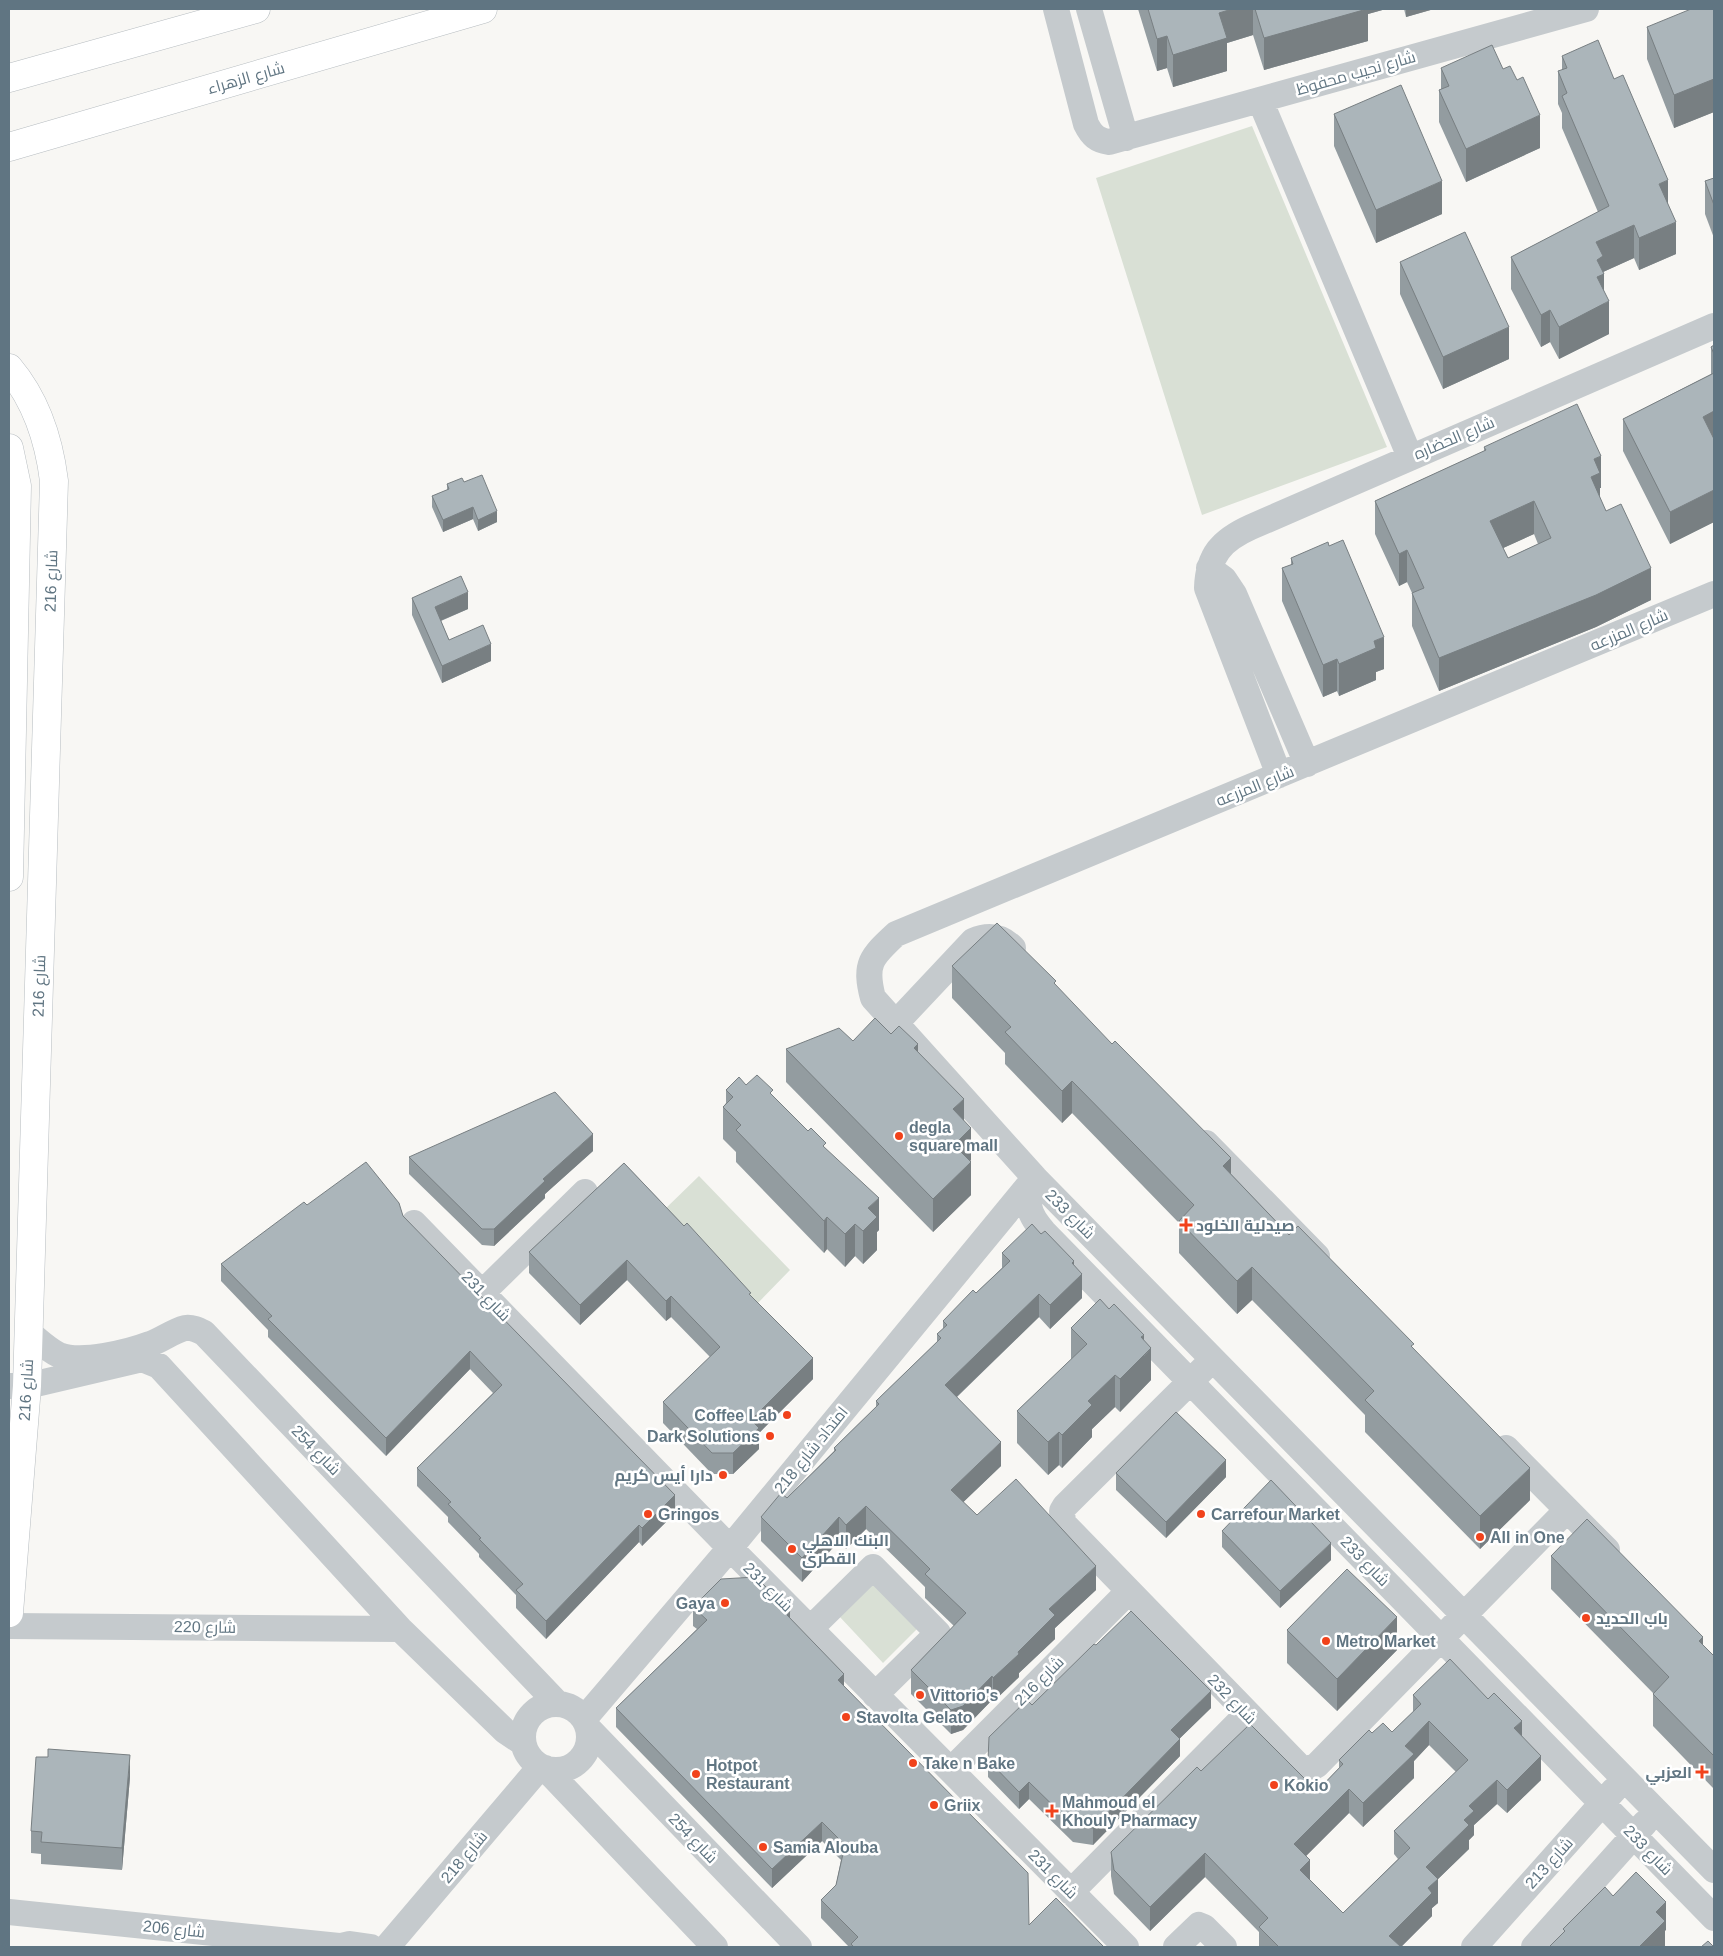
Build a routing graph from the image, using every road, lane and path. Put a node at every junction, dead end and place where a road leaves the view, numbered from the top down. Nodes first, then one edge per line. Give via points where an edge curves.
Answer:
1 (256, 9) edge
2 (483, 9) edge
3 (1056, 9) edge
4 (1089, 9) edge
5 (1586, 9) edge
6 (9, 78) edge
7 (1260, 100) junction
8 (1126, 138) junction
9 (9, 146) edge
10 (1714, 326) edge
11 (11, 376) edge
12 (9, 448) edge
13 (1410, 457) junction
14 (1209, 568) junction
15 (1714, 594) edge
16 (1307, 764) junction
17 (1279, 775) junction
18 (9, 877) edge
19 (1030, 965) edge
20 (895, 1024) junction
21 (1190, 1128) edge
22 (1035, 1178) junction
23 (585, 1192) dead end
24 (414, 1223) dead end
25 (1337, 1276) edge
26 (483, 1292) junction
27 (28, 1332) junction
28 (1214, 1359) junction
29 (1191, 1382) junction
30 (18, 1386) edge
31 (1490, 1432) edge
32 (1567, 1510) junction
33 (730, 1548) junction
34 (1623, 1566) edge
35 (1128, 1592) junction
36 (9, 1613) edge
37 (1464, 1615) junction
38 (9, 1626) edge
39 (400, 1629) junction
40 (810, 1629) junction
41 (1441, 1638) junction
42 (875, 1695) junction
43 (558, 1704) junction
44 (1247, 1714) junction
45 (586, 1724) junction
46 (523, 1743) junction
47 (542, 1768) junction
48 (951, 1770) junction
49 (1625, 1779) junction
50 (1602, 1804) junction
51 (1656, 1810) junction
52 (1633, 1835) junction
53 (1714, 1870) edge
54 (1071, 1892) junction
55 (9, 1912) edge
56 (1714, 1918) edge
57 (338, 1947) edge
58 (371, 1947) edge
59 (387, 1947) edge
60 (715, 1947) edge
61 (799, 1947) edge
62 (1126, 1947) edge
63 (1176, 1947) edge
64 (1224, 1947) edge
65 (1474, 1947) edge
66 (1534, 1947) edge

1 - 6 main road
2 - 9 main road, شارع الزهراء
3 - 8 street, شارع نجيب محفوظ via 1091,134 1110,142
4 - 8 street
5 - 7 street, شارع نجيب محفوظ
7 - 8 street, شارع نجيب محفوظ
7 - 13 street
10 - 13 street, شارع الحضاره
11 - 27 main road, شارع 216 via 39,418 50,449 54,481
12 - 18 main road via 17,486
13 - 14 street, شارع الحضاره via 1233,535 1218,550
14 - 16 street via 1224,579 1234,594
14 - 17 street, شارع الحضاره via 1207,588 1210,601
15 - 16 street, شارع المزرعه
16 - 17 street, شارع المزرعه
17 - 20 street, شارع المزرعه via 896,934 874,955 868,978 874,998
19 - 20 street via 1001,938 992,936 973,940
20 - 22 street, شارع المزرعه
21 - 25 street
22 - 28 street, شارع 233
22 - 29 street, شارع 233 via 1027,1204 1032,1219
22 - 33 street, امتداد شارع 218
23 - 26 street
24 - 26 street, شارع 231
26 - 33 street, شارع 231
27 - 30 main road, شارع 216
27 - 43 street, شارع 254 via 52,1351 68,1358 130,1350 186,1328 204,1333
28 - 29 street, شارع 232
28 - 37 street, شارع 233
29 - 35 street, شارع 232 via 1062,1511 1066,1528
29 - 41 street, شارع 233
30 - 36 main road, شارع 216
30 - 39 street via 142,1360 154,1362
31 - 32 street
32 - 34 street
32 - 37 street, شارع 232
33 - 40 street, شارع 231
33 - 45 street, امتداد شارع 218
35 - 44 street, شارع 232
35 - 48 street, شارع 216
37 - 41 street, شارع 232
37 - 49 street, شارع 233
38 - 39 street, شارع 220
39 - 46 street via 505,1731
40 - 42 street, شارع 231
40 - 42 street via 873,1567 938,1632
41 - 44 street, شارع 232 via 1314,1767 1298,1766
41 - 50 street, شارع 233
42 - 48 street, شارع 231
43 - 45 street via 568,1706
43 - 46 street via 548,1705 531,1715 525,1723
44 - 54 street
45 - 47 street via 588,1746 578,1761 562,1770
45 - 61 street, شارع 254
46 - 47 street via 526,1753
47 - 59 street, شارع 218
47 - 60 street
48 - 54 street, شارع 231
49 - 50 street, شارع 213
49 - 51 street, شارع 233
50 - 52 street, شارع 233
50 - 65 street, شارع 213
51 - 52 street
51 - 53 street, شارع 233
52 - 56 street, شارع 233
52 - 66 street
54 - 62 street, شارع 231
55 - 57 street, شارع 206
57 - 58 street, شارع 206 via 350,1944
63 - 64 street via 1199,1925 1204,1926

